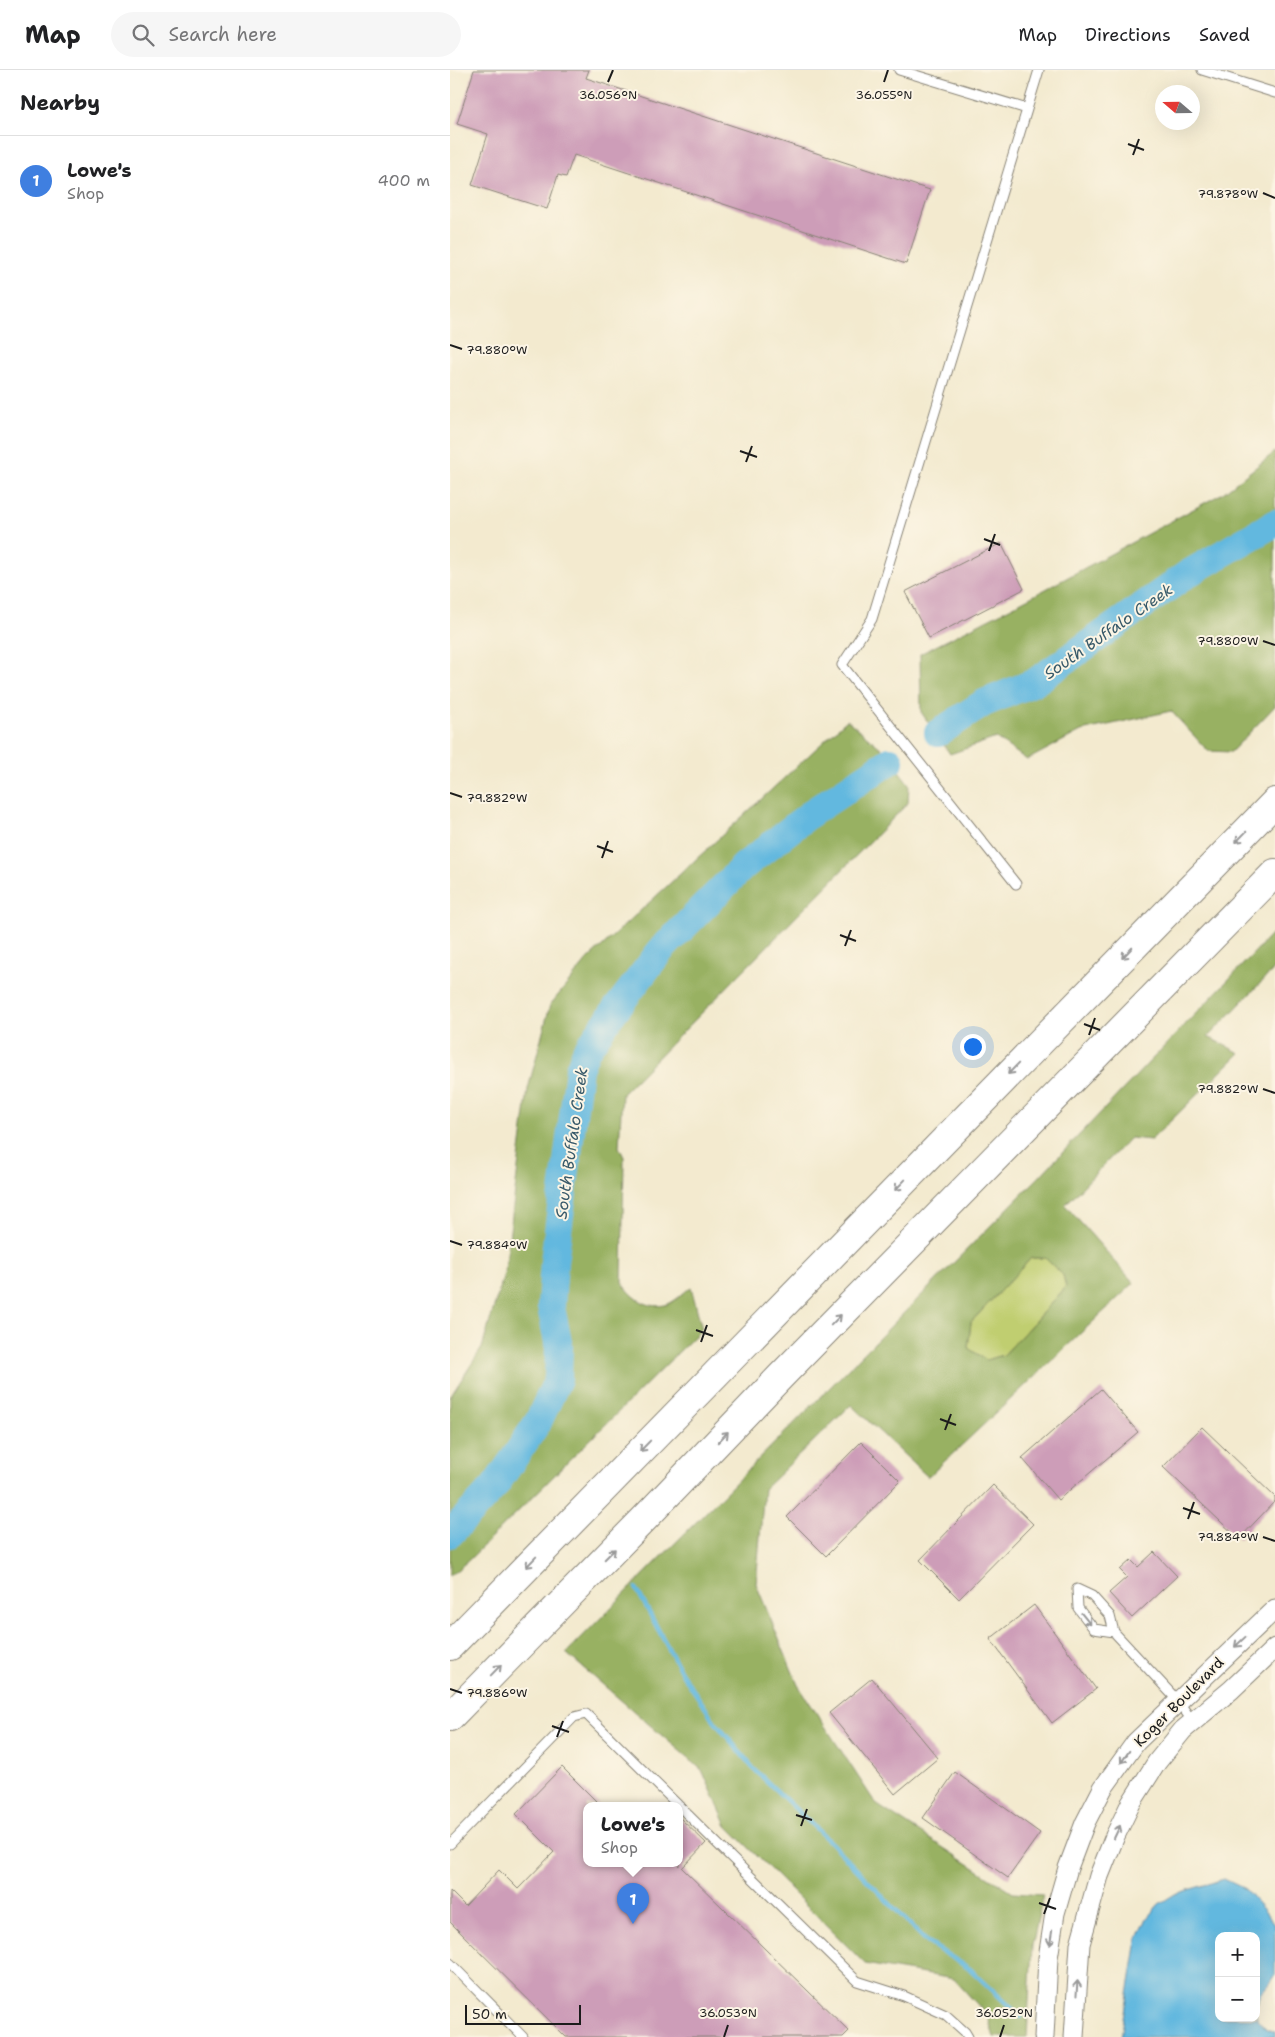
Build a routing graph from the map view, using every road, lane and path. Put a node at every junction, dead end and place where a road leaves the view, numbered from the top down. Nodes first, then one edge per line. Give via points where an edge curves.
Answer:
1 (899, 70) edge
2 (1039, 70) edge
3 (1202, 70) edge
4 (1275, 92) edge
5 (1027, 109) junction
6 (1275, 802) edge
7 (1275, 873) edge
8 (1016, 884) dead end
9 (1275, 1609) edge
10 (1114, 1632) junction
11 (450, 1646) edge
12 (1275, 1648) edge
13 (1178, 1701) junction
14 (450, 1717) edge
15 (1192, 1722) junction
16 (675, 1802) edge
17 (683, 1810) edge
18 (450, 1844) edge
19 (450, 1963) edge
20 (523, 2037) edge
21 (968, 2037) edge
22 (1044, 2037) edge
23 (1074, 2037) edge

1 - 5 lane
2 - 5 lane
3 - 4 lane
5 - 8 lane via 872,618 842,665
6 -> 11 highway
14 -> 7 highway
9 -> 13 street, Koger Boulevard
10 -> 10 lane via 1110,1616 1092,1596 1077,1589 1078,1608 1094,1629
10 - 13 lane
12 - 15 street, Koger Boulevard
13 - 15 lane
13 -> 22 street, Koger Boulevard via 1136,1742 1103,1788 1085,1823 1055,1913 1048,1958
23 -> 15 street, Koger Boulevard via 1080,1944 1099,1876 1131,1803 1157,1762
16 - 18 lane via 586,1714 574,1717
17 - 21 lane via 856,1981 904,1996 946,2015
19 - 20 lane

